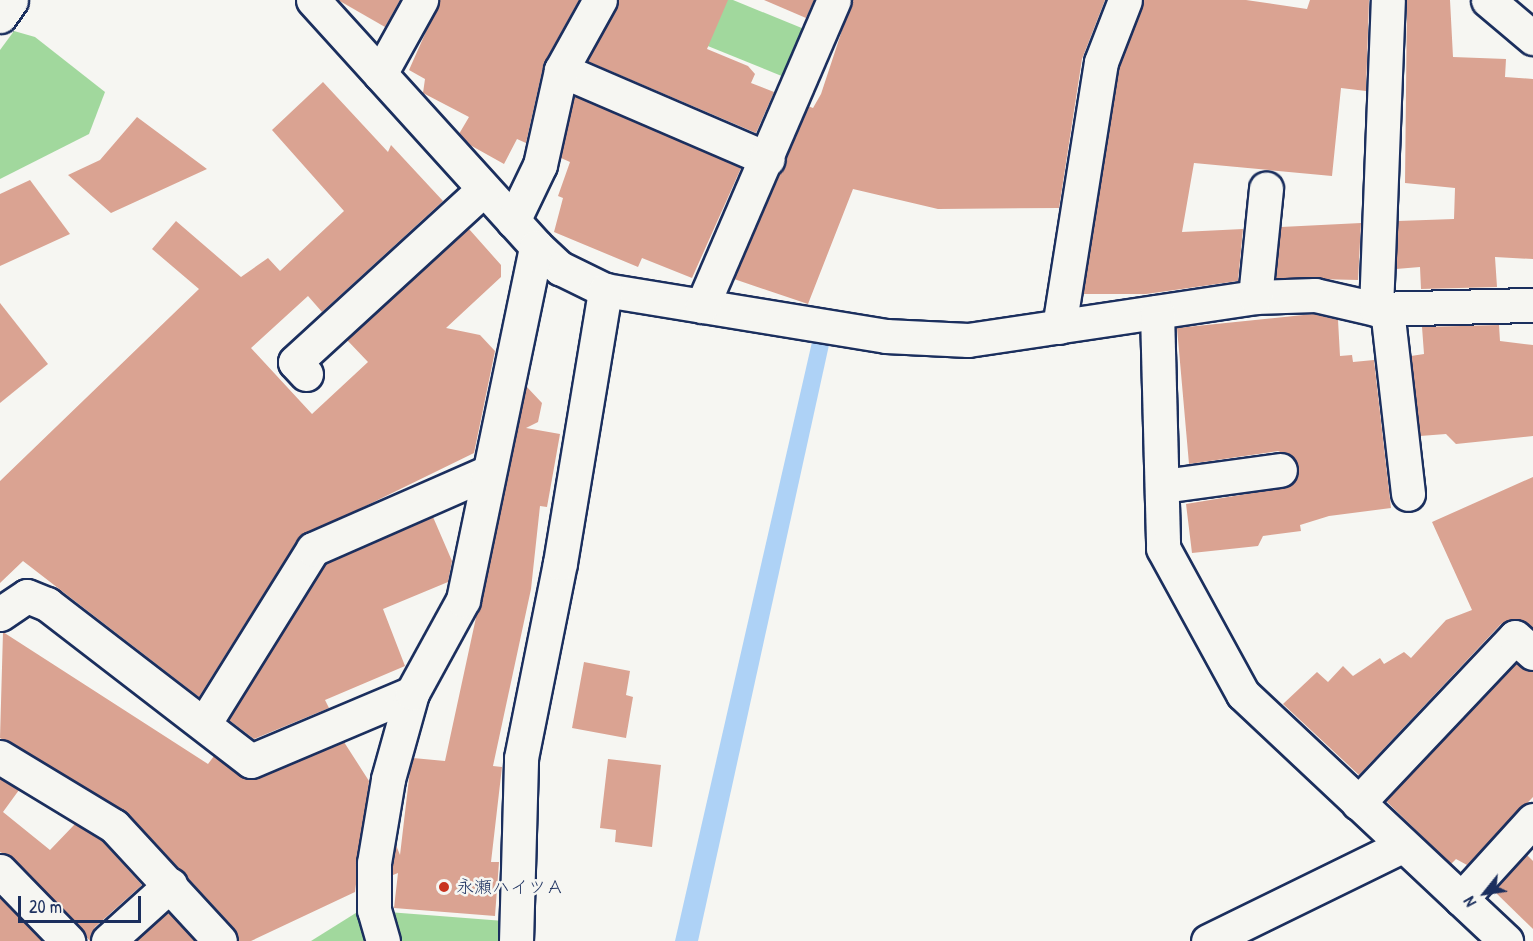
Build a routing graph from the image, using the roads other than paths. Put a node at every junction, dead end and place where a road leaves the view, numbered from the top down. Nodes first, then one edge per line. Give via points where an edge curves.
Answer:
1 (11, 0) edge
2 (313, 0) edge
3 (421, 0) edge
4 (600, 0) edge
5 (834, 0) edge
6 (1125, 0) edge
7 (1388, 0) edge
8 (1488, 0) edge
9 (0, 16) edge
10 (1533, 38) edge
11 (561, 70) junction
12 (380, 74) junction
13 (768, 159) junction
14 (484, 189) junction
15 (1266, 189) dead end
16 (513, 221) junction
17 (536, 246) junction
18 (605, 290) junction
19 (1255, 297) junction
20 (702, 306) junction
21 (1533, 306) edge
22 (1382, 309) junction
23 (1157, 312) junction
24 (1059, 327) junction
25 (306, 374) dead end
26 (1280, 470) dead end
27 (486, 473) junction
28 (1163, 486) junction
29 (1408, 494) dead end
30 (0, 614) edge
31 (1533, 653) edge
32 (412, 693) junction
33 (204, 724) junction
34 (0, 757) edge
35 (1358, 803) junction
36 (1533, 820) edge
37 (1402, 846) junction
38 (0, 871) edge
39 (170, 885) junction
40 (1461, 900) junction
41 (68, 941) edge
42 (108, 941) edge
43 (220, 941) edge
44 (382, 941) edge
45 (516, 941) edge
46 (1208, 941) edge
47 (1506, 941) edge

1 - 9 street
2 - 12 street
3 - 12 street
4 - 11 street
5 - 13 street
6 - 24 street via 1101,62
7 - 22 street
8 - 10 street
11 - 13 street
11 - 16 street via 540,165
12 - 14 street
13 - 20 street
14 - 16 street
14 - 25 street via 295,362
15 - 19 street
16 - 17 street
17 - 18 street via 560,268
17 - 27 street
18 - 20 street
18 - 45 street via 560,563 521,758
19 - 22 street via 1315,295
19 - 23 street
20 - 24 street via 886,336 968,340
21 - 22 street
22 - 29 street
23 - 24 street
23 - 28 street
26 - 28 street
27 - 32 street via 463,600
27 - 33 street via 313,549
28 - 35 street via 1163,548 1243,694
30 - 33 street via 27,596 48,604
31 - 35 street via 1515,637
32 - 33 street via 251,761
32 - 44 street via 388,778 374,863 374,910
34 - 39 street via 114,826
35 - 37 street
36 - 40 street
37 - 40 street
37 - 46 street
38 - 41 street
39 - 42 street
39 - 43 street
40 - 47 street

